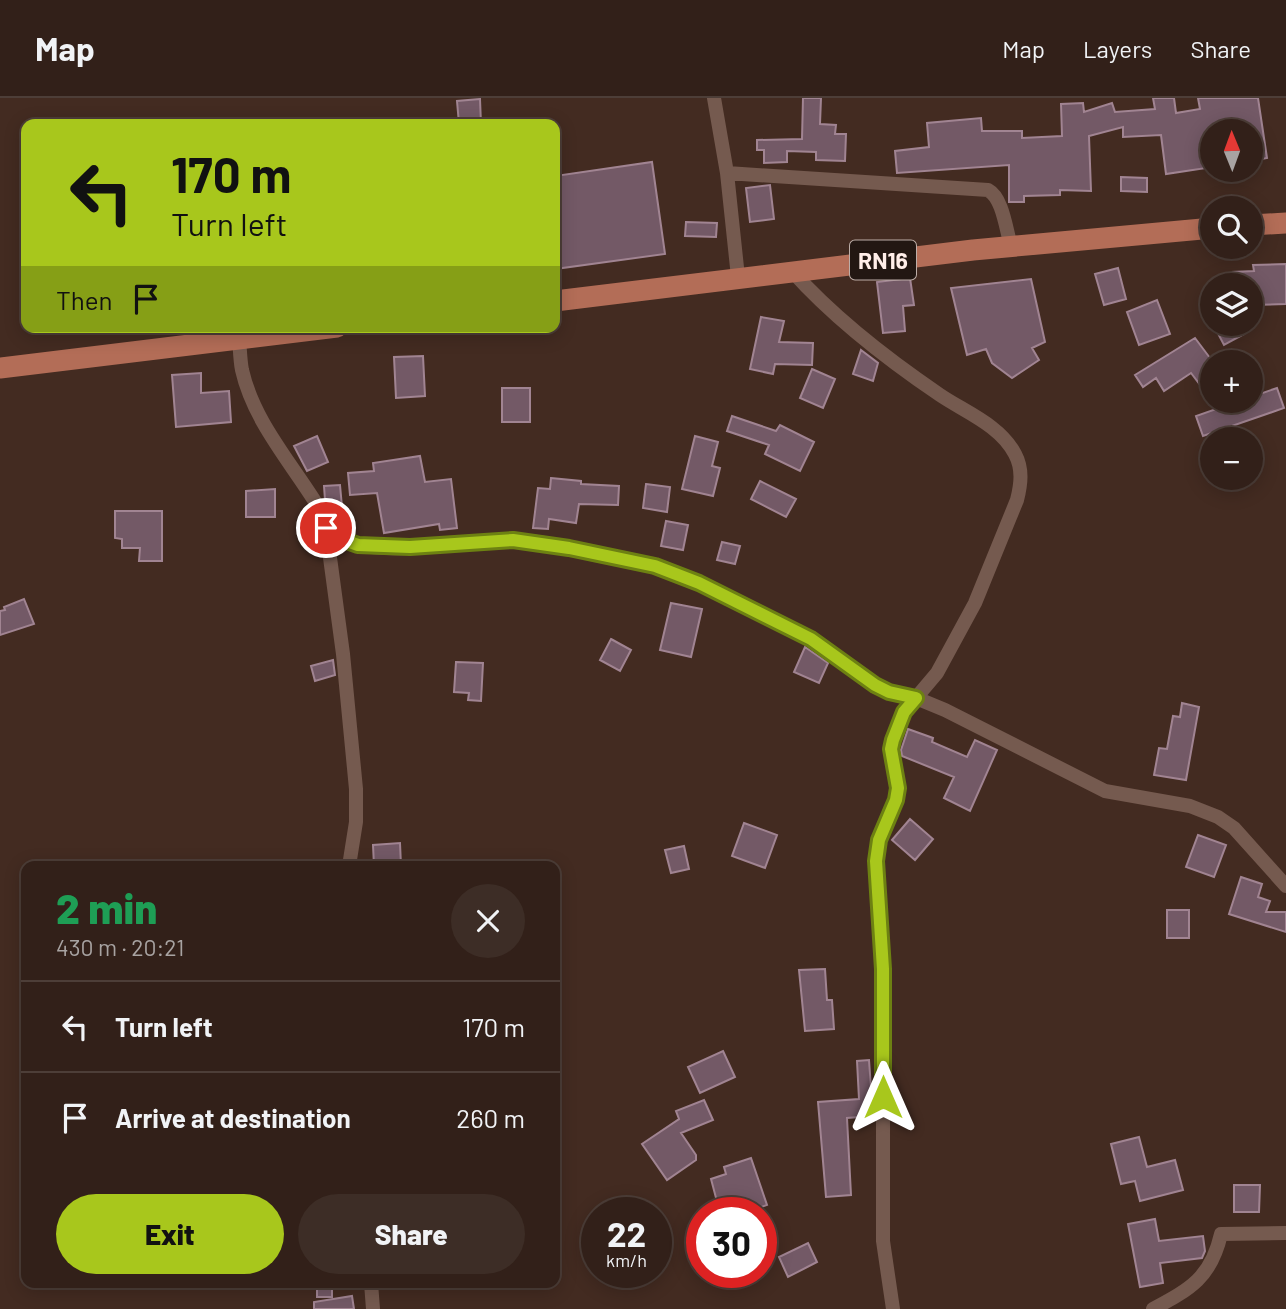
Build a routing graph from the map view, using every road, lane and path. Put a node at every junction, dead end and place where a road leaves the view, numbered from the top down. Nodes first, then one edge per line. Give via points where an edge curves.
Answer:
1 (714, 98) edge
2 (727, 173) junction
3 (1286, 223) edge
4 (1263, 224) edge
5 (1200, 229) edge
6 (1011, 246) junction
7 (792, 271) junction
8 (738, 277) junction
9 (560, 300) edge
10 (284, 333) edge
11 (239, 338) junction
12 (0, 368) edge
13 (326, 528) junction
14 (916, 698) junction
15 (350, 861) edge
16 (1286, 886) edge
17 (1286, 1233) edge
18 (371, 1288) edge
19 (373, 1309) edge
20 (892, 1309) edge
21 (1153, 1309) edge

1 - 2 street
2 - 6 street via 988,190 997,201
2 - 8 street
3 - 4 main road
5 - 6 main road, RN16
6 - 7 main road, RN16
7 - 8 main road, RN16
7 - 14 street via 838,318 1002,437 1020,467 1017,500 989,572 950,651
8 - 9 main road, RN16
10 - 11 main road
11 - 12 main road
11 - 13 street via 244,376 264,423 314,500
13 - 14 street via 358,545 410,547 513,540 655,566 811,639 875,685
13 - 15 street via 356,789
14 - 16 street via 1105,791 1190,806 1218,817 1234,828
14 - 20 street via 904,712 893,740 898,788 876,861 883,969 883,1241
17 - 21 street via 1222,1234 1217,1253 1200,1280
18 - 19 street

